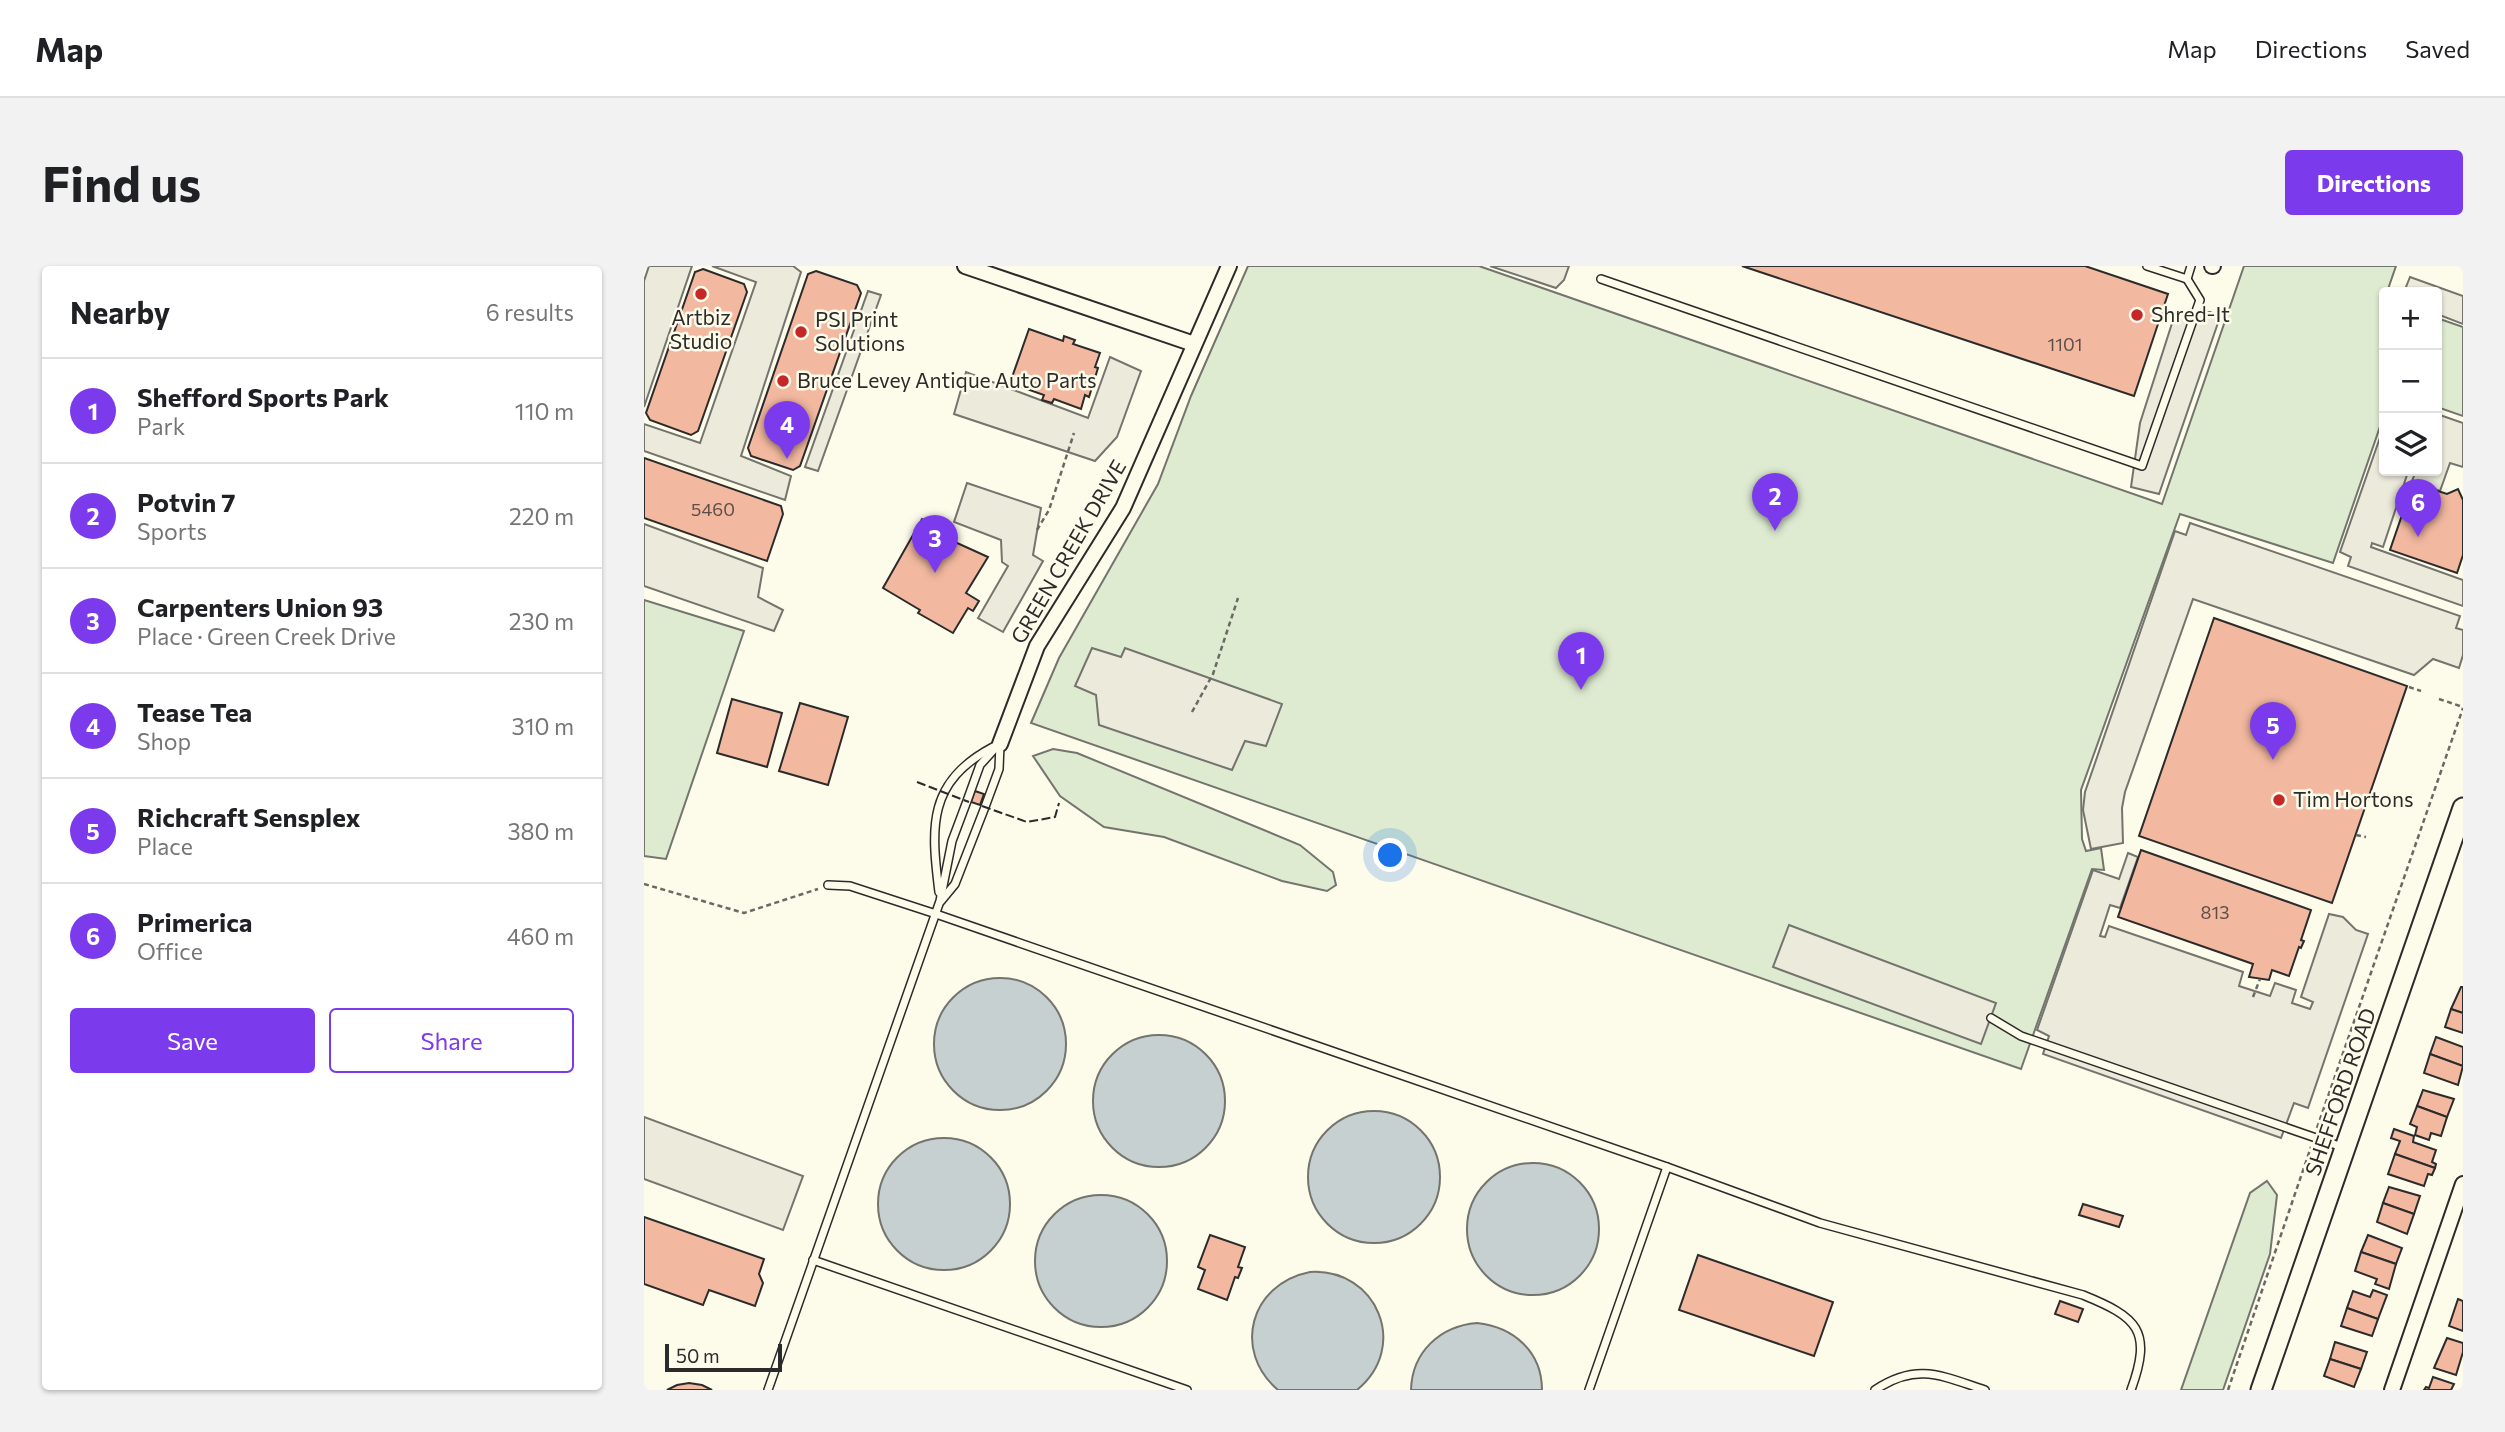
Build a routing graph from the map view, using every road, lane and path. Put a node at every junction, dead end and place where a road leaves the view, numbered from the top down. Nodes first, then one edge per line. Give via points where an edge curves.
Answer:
1 (965, 266) edge
2 (1229, 266) edge
3 (2147, 266) edge
4 (2190, 266) edge
5 (1601, 279) dead end
6 (2187, 279) junction
7 (1194, 344) junction
8 (1074, 433) dead end
9 (1037, 530) dead end
10 (1238, 598) dead end
11 (2409, 687) dead end
12 (2421, 691) dead end
13 (2439, 699) dead end
14 (2463, 707) edge
15 (1192, 712) dead end
16 (1000, 744) junction
17 (2463, 808) edge
18 (2356, 835) dead end
19 (2366, 838) dead end
20 (644, 884) edge
21 (828, 885) joint
22 (940, 901) junction
23 (936, 914) junction
24 (2260, 979) dead end
25 (2253, 998) dead end
26 (1991, 1018) dead end
27 (2314, 1138) junction
28 (2346, 1148) junction
29 (1667, 1167) junction
30 (2463, 1184) edge
31 (813, 1260) junction
32 (768, 1390) edge
33 (1187, 1390) edge
34 (1588, 1390) edge
35 (1875, 1390) edge
36 (1985, 1390) edge
37 (2131, 1390) edge
38 (2228, 1390) edge
39 (2261, 1390) edge
40 (2392, 1390) edge

1 - 7 street
2 - 7 street, GREEN CREEK DRIVE
3 - 6 lane
4 - 6 lane
5 - 6 lane via 2142,466 2200,300
7 - 16 street, GREEN CREEK DRIVE via 1122,508 1037,646
8 - 9 path via 1049,510
10 - 15 path via 1213,674
11 - 12 path
13 - 14 path
14 - 27 path
16 - 22 lane via 999,769 985,807 955,884
16 - 22 lane via 980,765 952,841
16 - 22 lane via 969,761 940,799 933,848
17 - 28 street, SHEFFORD ROAD
18 - 19 path
20 - 21 path via 744,913
21 - 23 lane via 850,886
22 - 23 lane
23 - 29 lane
23 - 31 lane
24 - 25 path
26 - 27 lane via 2021,1036
27 - 28 lane
27 - 38 path
28 - 39 street, SHEFFORD ROAD
29 - 34 lane
29 - 37 lane via 1820,1223 2108,1305 2128,1317 2137,1332 2140,1363
30 - 40 street
31 - 32 lane
31 - 33 lane
35 - 36 lane via 1920,1372

